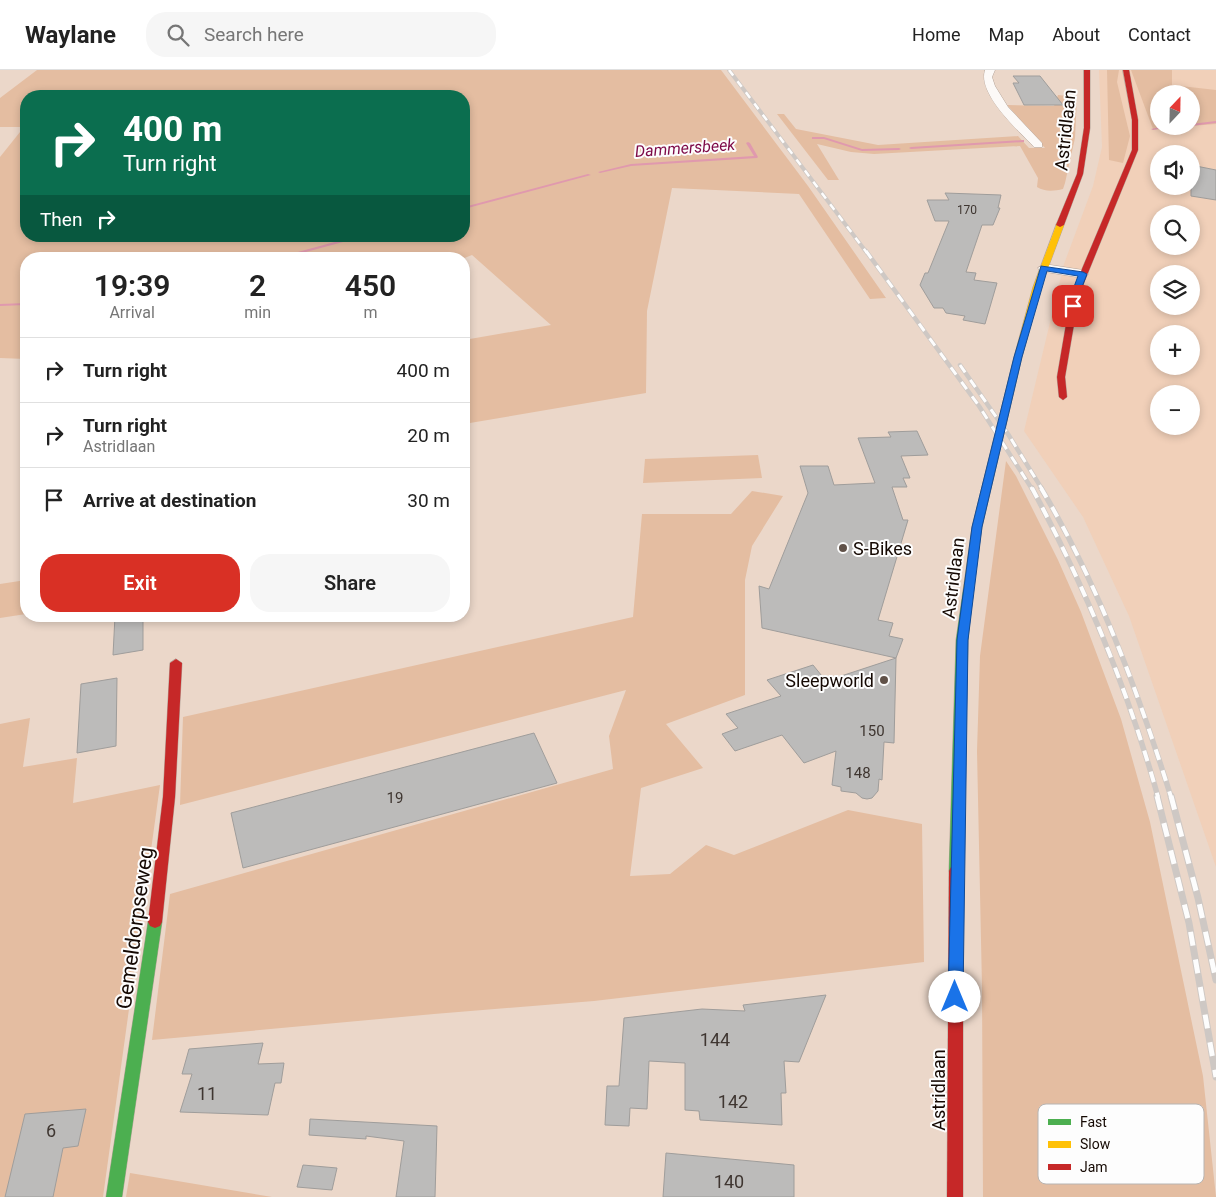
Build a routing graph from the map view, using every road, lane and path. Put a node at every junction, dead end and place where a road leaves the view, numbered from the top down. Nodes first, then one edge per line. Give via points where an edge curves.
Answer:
1 (990, 70) edge
2 (1087, 70) edge
3 (1126, 70) edge
4 (1038, 145) dead end
5 (1044, 268) junction
6 (1083, 274) junction
7 (1063, 396) dead end
8 (176, 663) dead end
9 (114, 1197) edge
10 (955, 1197) edge

1 - 4 street, Astridlaan via 986,81 997,99
2 - 5 main road, Astridlaan via 1087,128 1080,174
3 - 6 main road via 1137,138 1135,150
5 - 6 street
5 - 10 main road, Astridlaan via 1018,357 977,527 962,640 956,912
6 - 7 main road via 1075,295 1061,377
8 - 9 main road, Gemeldorpseweg via 176,724 158,908

